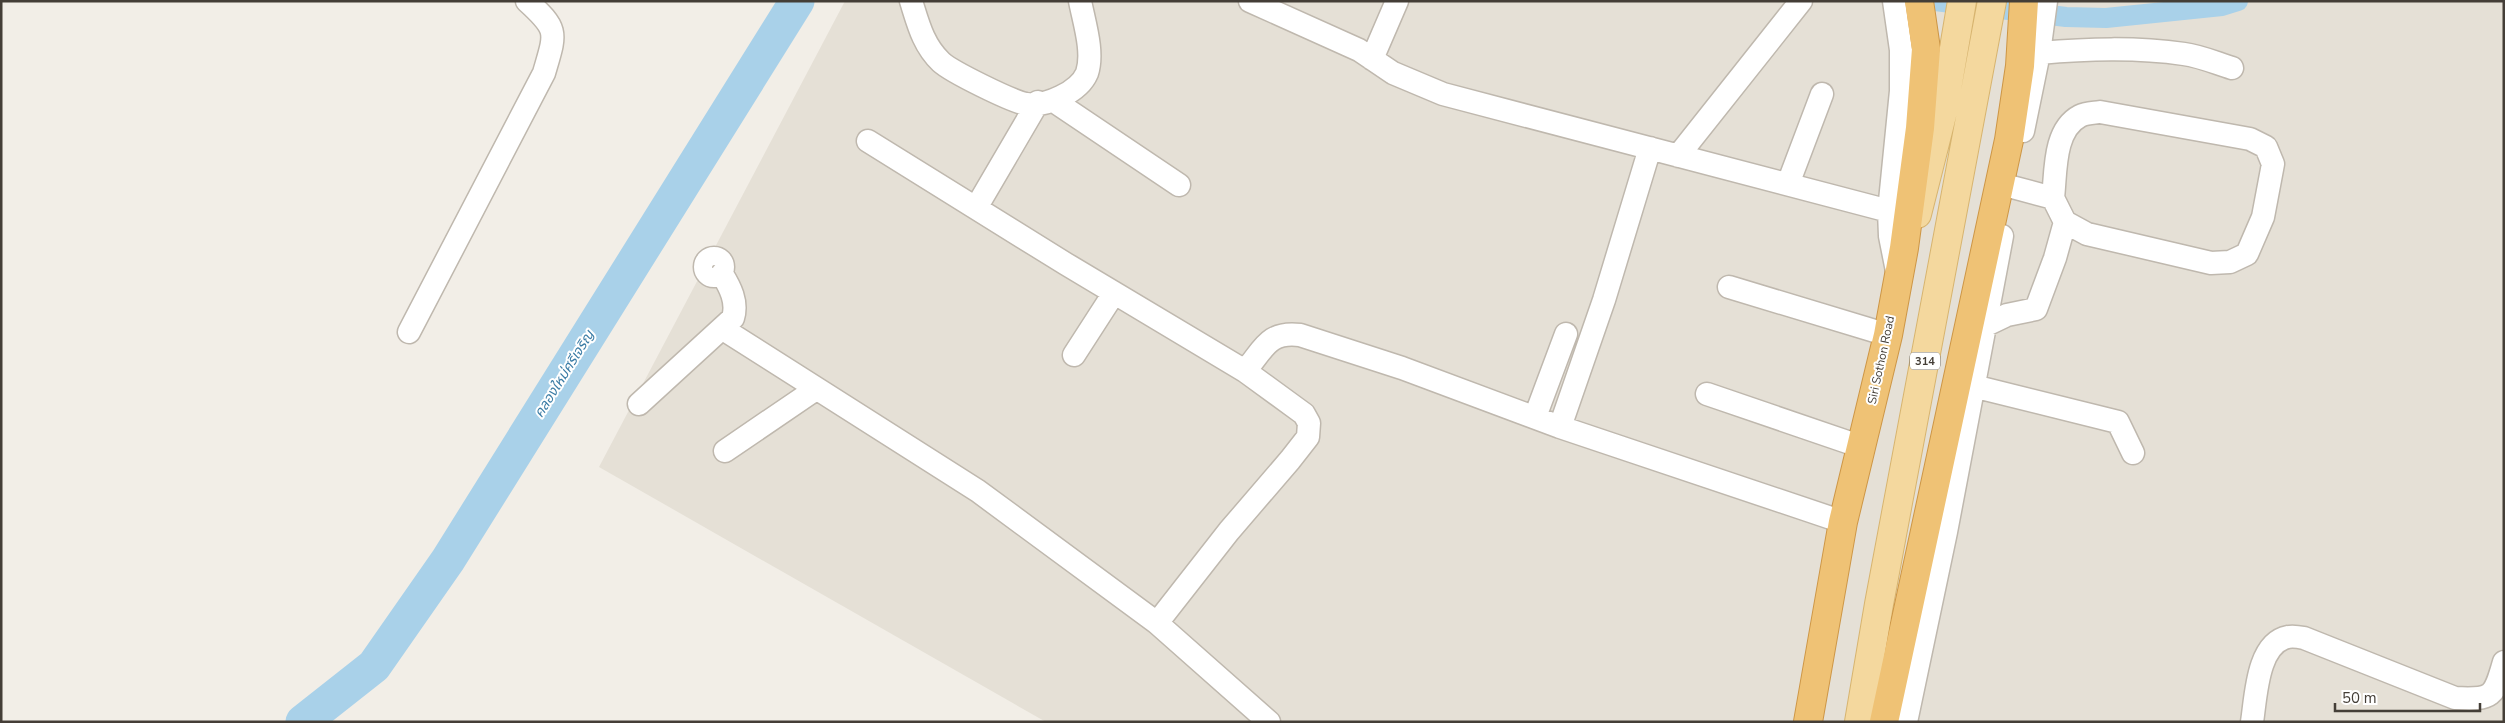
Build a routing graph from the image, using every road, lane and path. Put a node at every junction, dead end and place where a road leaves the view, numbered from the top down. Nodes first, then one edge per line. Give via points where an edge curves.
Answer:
1 (526, 1) edge
2 (911, 1) edge
3 (1080, 1) edge
4 (1250, 1) edge
5 (1397, 1) edge
6 (1802, 1) edge
7 (1894, 1) edge
8 (1918, 1) edge
9 (1962, 1) edge
10 (1992, 1) edge
11 (2024, 1) edge
12 (2046, 1) edge
13 (2038, 53) junction
14 (1372, 58) junction
15 (2232, 68) dead end
16 (1822, 94) dead end
17 (1046, 101) junction
18 (868, 141) dead end
19 (1650, 148) junction
20 (1678, 156) junction
21 (1788, 184) junction
22 (1179, 185) dead end
23 (2012, 187) junction
24 (2053, 198) junction
25 (976, 208) junction
26 (1889, 211) junction
27 (2065, 222) junction
28 (1904, 248) junction
29 (722, 274) dead end
30 (1899, 277) junction
31 (1729, 287) dead end
32 (1114, 293) junction
33 (1984, 326) junction
34 (723, 329) junction
35 (409, 332) dead end
36 (1566, 334) dead end
37 (1888, 335) junction
38 (1074, 355) dead end
39 (1245, 371) junction
40 (1973, 386) junction
41 (816, 389) junction
42 (1707, 394) dead end
43 (639, 404) dead end
44 (1534, 417) junction
45 (1560, 427) junction
46 (1862, 447) junction
47 (726, 451) dead end
48 (2133, 453) dead end
49 (1843, 522) junction
50 (1157, 623) junction
51 (2504, 662) edge
52 (2500, 692) edge
53 (1893, 717) edge
54 (1269, 722) edge
55 (1808, 722) edge
56 (1859, 722) edge
57 (2252, 722) edge

1 - 35 street via 548,20 554,37 544,73
2 - 17 street via 924,41 942,62 984,86 1027,104
3 - 17 street via 1089,52 1087,72 1076,88
4 - 14 street
5 - 14 street
6 - 20 street
7 - 26 street via 1901,50 1902,91
8 - 28 highway via 1926,50 1920,128
9 - 28 main road, Siri Sothon Road via 1944,107 1921,204
10 - 56 main road, 314
11 - 53 highway via 2020,66 2009,140
12 - 13 street
13 - 15 street via 2136,49 2186,54
13 - 23 street
14 - 19 street via 1393,73 1443,94
16 - 21 street
17 - 22 street
17 - 25 street
18 - 25 street
19 - 20 street
19 - 45 street via 1604,300
20 - 21 street
21 - 26 street
23 - 24 street
23 - 33 street
24 - 27 street
24 - 27 street via 2059,146 2070,124 2082,115 2100,112 2250,139 2266,147 2272,164 2263,217 2254,239 2247,254 2230,262 2211,263 2087,234
25 - 32 street
26 - 30 street via 1890,236
27 - 33 street via 2036,309 2007,315
28 - 30 highway, Siri Sothon Road
29 - 34 street via 734,298 735,310 733,318
30 - 37 highway, Siri Sothon Road
31 - 37 street
32 - 38 street
32 - 39 street
33 - 40 street
34 - 41 street
34 - 43 street
36 - 44 street
37 - 46 highway, Siri Sothon Road
39 - 44 street via 1275,336 1288,333 1402,368
39 - 50 street via 1304,414 1309,423 1308,436
40 - 48 street via 2118,422
40 - 53 street via 1946,532
41 - 47 street
41 - 50 street via 978,492
42 - 46 street
44 - 45 street
45 - 49 street
46 - 49 highway, Siri Sothon Road
49 - 55 highway, Siri Sothon Road
50 - 54 street
51 - 52 street
52 - 57 street via 2475,699 2455,698 2304,638 2289,637 2277,641 2268,651 2262,666

